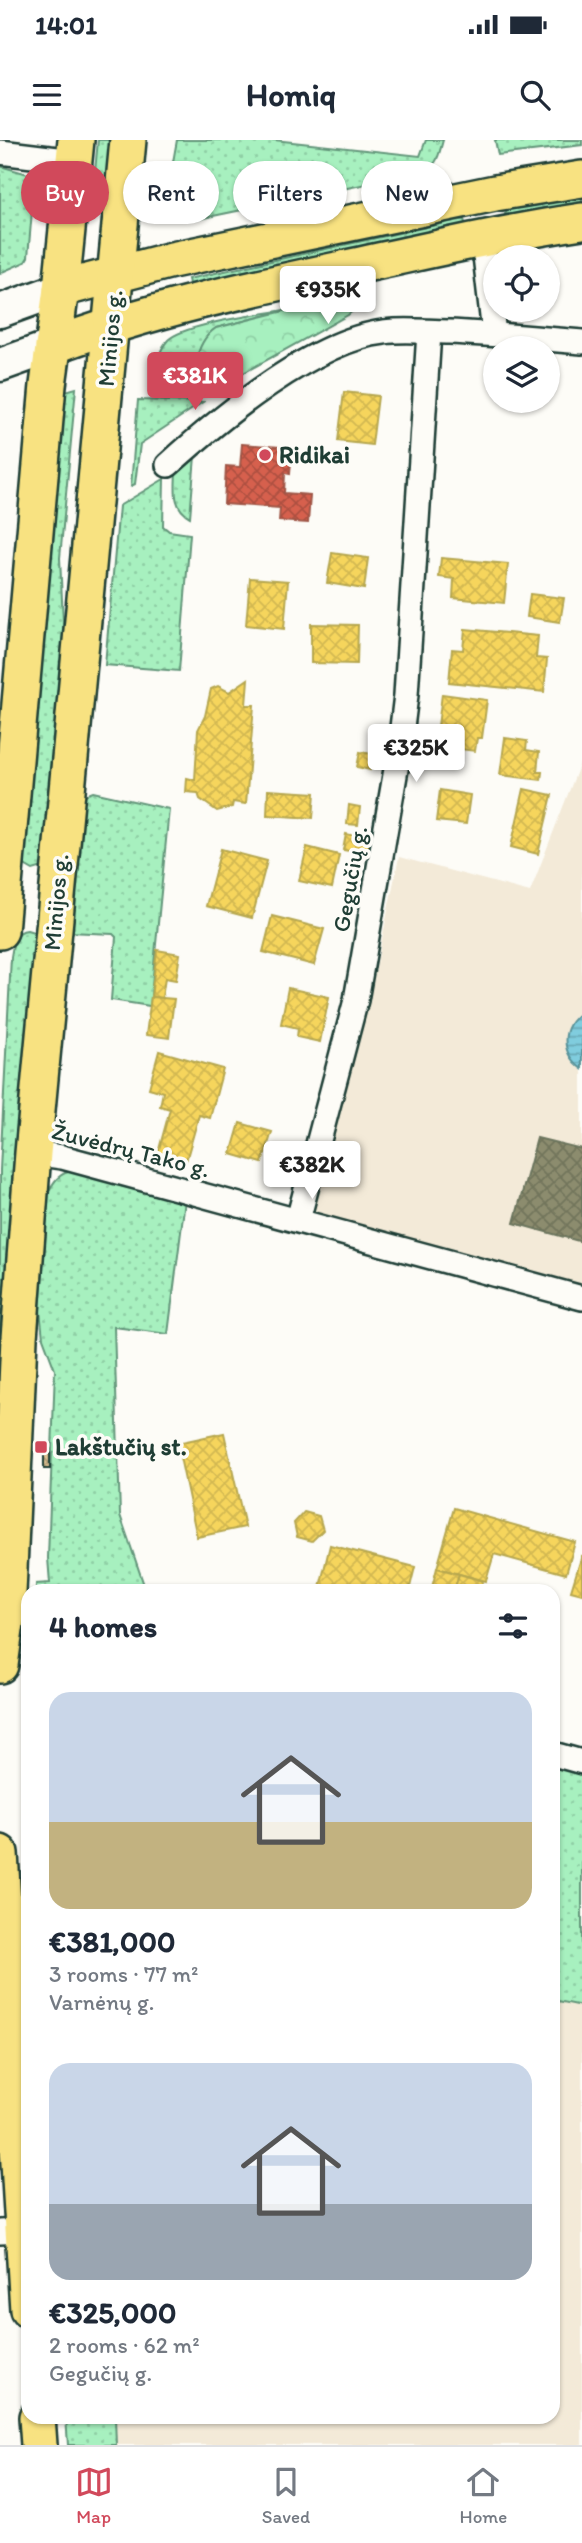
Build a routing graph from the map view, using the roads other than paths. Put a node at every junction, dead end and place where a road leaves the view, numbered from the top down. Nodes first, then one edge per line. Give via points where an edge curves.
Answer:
1 (128, 140) edge
2 (75, 150) edge
3 (0, 152) edge
4 (582, 179) edge
5 (475, 197) junction
6 (582, 221) edge
7 (483, 238) junction
8 (115, 275) junction
9 (61, 289) junction
10 (0, 310) edge
11 (111, 324) junction
12 (429, 332) junction
13 (494, 334) junction
14 (582, 342) edge
15 (53, 346) junction
16 (0, 365) edge
17 (168, 465) dead end
18 (56, 905) junction
19 (1, 910) edge
20 (33, 1153) junction
21 (298, 1220) junction
22 (582, 1298) edge
23 (17, 1617) edge
24 (0, 1665) edge
25 (560, 1756) edge
26 (582, 1762) edge
27 (0, 1853) edge
28 (11, 2232) edge
29 (21, 2278) edge
30 (38, 2424) edge
31 (39, 2445) edge

1 - 8 main road, Minijos g.
2 - 3 street
2 - 9 main road
4 - 5 main road
5 - 7 main road
5 - 8 main road
6 - 7 main road
7 - 11 main road
7 - 13 street
8 - 9 main road
8 - 11 main road, Minijos g.
9 - 10 main road
9 - 15 main road
11 - 15 main road
11 - 18 main road, Minijos g.
12 - 13 street
12 - 17 street via 384,332 325,351 252,396
12 - 21 street, Gegučių g. via 399,752 356,1000
13 - 14 street
15 - 16 main road
15 - 19 main road
18 - 19 main road
18 - 20 main road, Minijos g.
20 - 21 street, Žuvėdrų Tako g.
20 - 23 main road, Minijos g. via 19,1338
21 - 22 street, Žuvėdrų Tako g.
23 - 24 main road, Minijos g.
25 - 26 street
27 - 28 main road
28 - 29 main road
30 - 31 main road

